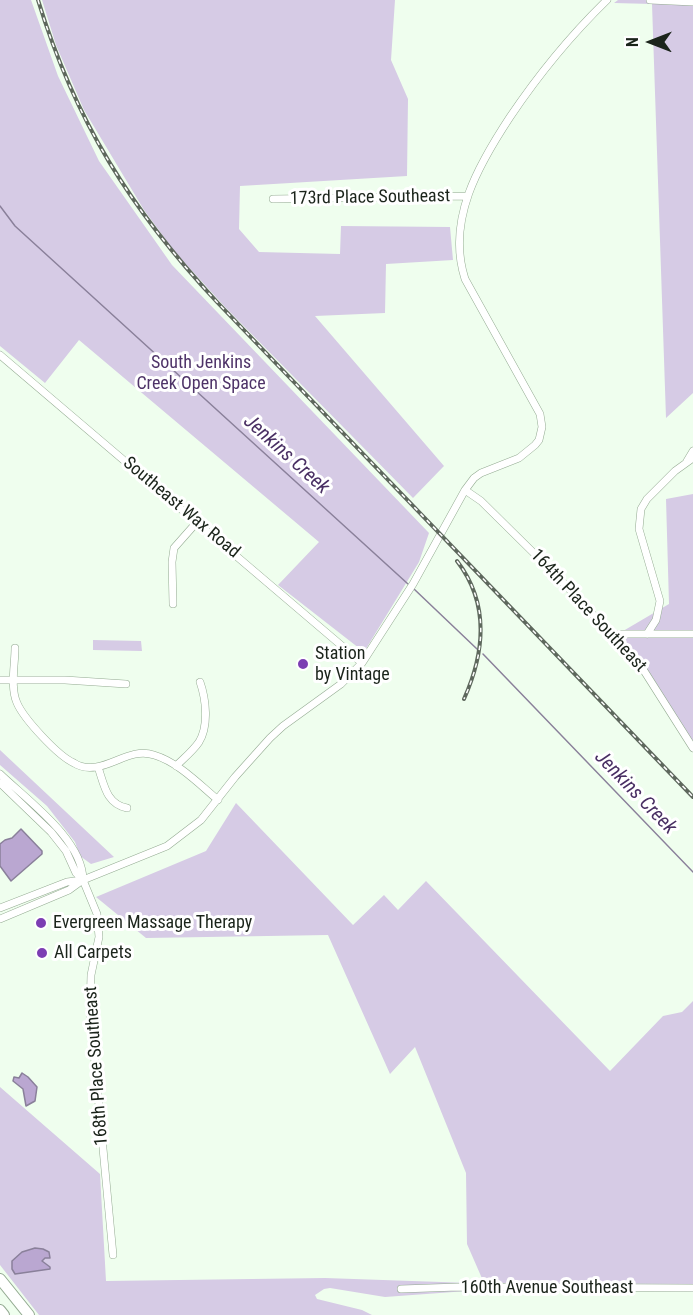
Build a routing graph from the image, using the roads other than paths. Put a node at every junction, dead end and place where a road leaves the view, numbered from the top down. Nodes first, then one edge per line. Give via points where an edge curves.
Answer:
1 (607, 0) edge
2 (650, 0) edge
3 (693, 2) edge
4 (467, 196) junction
5 (273, 199) dead end
6 (0, 355) edge
7 (693, 451) edge
8 (690, 460) edge
9 (465, 490) junction
10 (197, 522) junction
11 (173, 604) dead end
12 (613, 634) junction
13 (647, 634) junction
14 (693, 634) edge
15 (15, 648) dead end
16 (362, 663) junction
17 (0, 680) edge
18 (14, 680) junction
19 (200, 682) dead end
20 (126, 684) dead end
21 (693, 748) edge
22 (176, 766) junction
23 (98, 767) junction
24 (0, 774) edge
25 (0, 783) edge
26 (218, 800) junction
27 (127, 808) dead end
28 (82, 880) junction
29 (0, 908) edge
30 (0, 919) edge
31 (113, 1255) dead end
32 (0, 1279) edge
33 (693, 1288) edge
34 (401, 1289) dead end
35 (0, 1310) edge
36 (4, 1315) edge
37 (29, 1315) edge

1 - 4 street via 567,40 529,89 488,150
2 - 3 street
4 - 5 street, 173rd Place Southeast
4 - 9 street via 461,224 460,266 542,421 539,440 531,449 481,473
6 - 10 street, Southeast Wax Road
7 - 8 street
8 - 13 street via 641,509 639,529 660,601 656,620
9 - 12 street, 164th Place Southeast via 481,501
9 - 16 street via 406,596
10 - 11 street via 174,548
10 - 16 street, Southeast Wax Road
12 - 13 street
12 - 21 street, 164th Place Southeast via 642,666
13 - 14 street
15 - 18 street
16 - 26 street via 341,684 270,738
17 - 18 street
18 - 20 street
18 - 23 street via 17,704 58,751 73,763
19 - 22 street via 205,702 204,728 200,741
22 - 23 street via 162,758 136,753
22 - 26 street
23 - 27 street via 114,804
24 - 28 street, 168th Place Southeast via 62,834 77,857
25 - 28 street, 168th Place Southeast via 51,832
26 - 28 street via 201,820 167,846
28 - 29 street
28 - 30 street via 69,890
28 - 31 street, 168th Place Southeast via 100,926 91,975 90,1010
32 - 37 highway
33 - 34 street, 160th Avenue Southeast
35 - 36 highway

